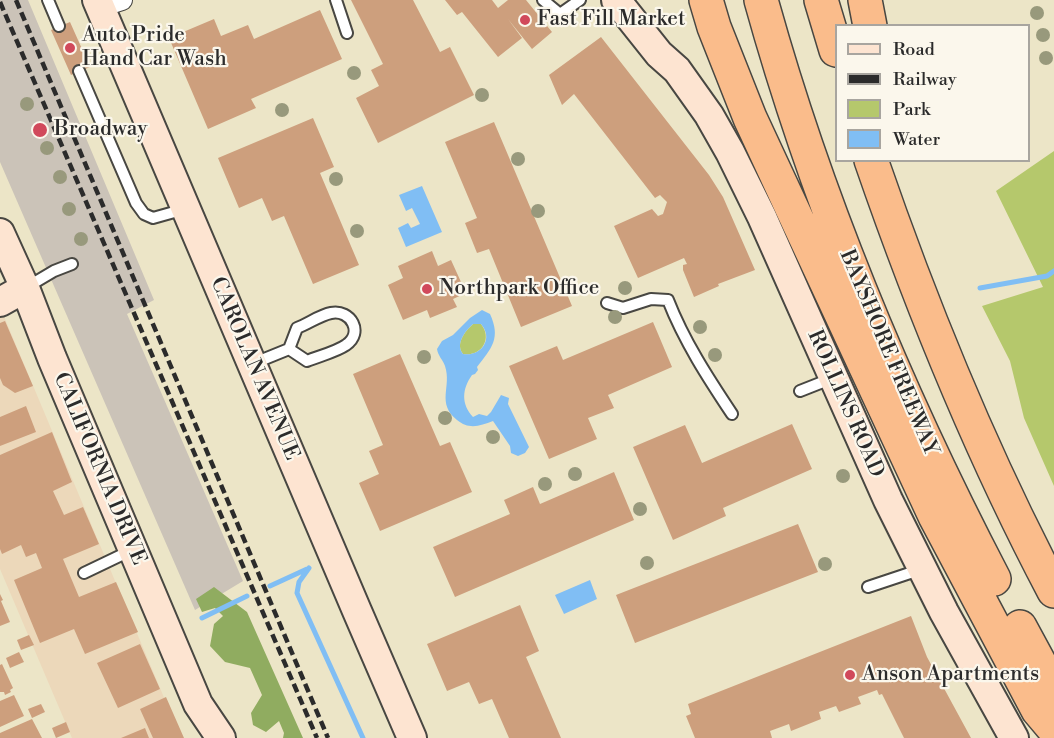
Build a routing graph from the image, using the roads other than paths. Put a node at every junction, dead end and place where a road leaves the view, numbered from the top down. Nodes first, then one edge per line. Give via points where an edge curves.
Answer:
1 (48, 0) edge
2 (336, 0) edge
3 (543, 0) edge
4 (580, 0) edge
5 (616, 0) edge
6 (640, 0) edge
7 (706, 0) edge
8 (761, 0) edge
9 (821, 0) edge
10 (865, 0) edge
11 (106, 2) edge
12 (870, 24) edge
13 (59, 26) dead end
14 (347, 33) dead end
15 (835, 44) edge
16 (677, 70) junction
17 (79, 71) dead end
18 (872, 162) edge
19 (888, 162) edge
20 (186, 208) junction
21 (890, 212) junction
22 (0, 233) edge
23 (72, 264) dead end
24 (25, 288) junction
25 (0, 302) edge
26 (608, 303) dead end
27 (289, 349) junction
28 (252, 364) junction
29 (833, 378) junction
30 (800, 391) dead end
31 (732, 414) dead end
32 (133, 550) junction
33 (922, 569) junction
34 (84, 573) dead end
35 (868, 587) dead end
36 (1054, 591) edge
37 (1054, 690) edge
38 (198, 704) junction
39 (1054, 729) edge
40 (202, 738) edge
41 (221, 738) edge
42 (412, 738) edge
43 (1014, 738) edge

1 - 13 lane
2 - 14 lane
3 - 4 lane via 560,14
5 - 16 street, ROLLINS ROAD via 659,54
6 - 16 street, ROLLINS ROAD via 671,50
7 - 39 highway via 750,118 935,516 1038,710
8 - 37 highway, BAYSHORE FREEWAY via 796,121 878,336 976,544
9 - 15 highway
10 - 12 highway
11 - 20 street, CAROLAN AVENUE
16 - 29 street, ROLLINS ROAD via 709,115 762,217
17 - 20 lane via 144,214 153,218
18 - 21 highway
19 - 21 highway
20 - 28 street, CAROLAN AVENUE
21 - 36 highway via 946,364
22 - 24 street, CALIFORNIA DRIVE
23 - 24 lane
24 - 25 street
24 - 32 street, CALIFORNIA DRIVE
26 - 31 lane via 623,308 651,299 668,300 703,370
27 - 27 lane via 307,361 347,345 355,326 342,313 331,313 297,328
27 - 28 lane
28 - 42 street, CAROLAN AVENUE
29 - 30 lane
29 - 33 street, ROLLINS ROAD
32 - 34 lane
32 - 38 street, CALIFORNIA DRIVE
33 - 35 lane
33 - 43 street, ROLLINS ROAD
38 - 40 street, CALIFORNIA DRIVE
38 - 41 street, CALIFORNIA DRIVE

